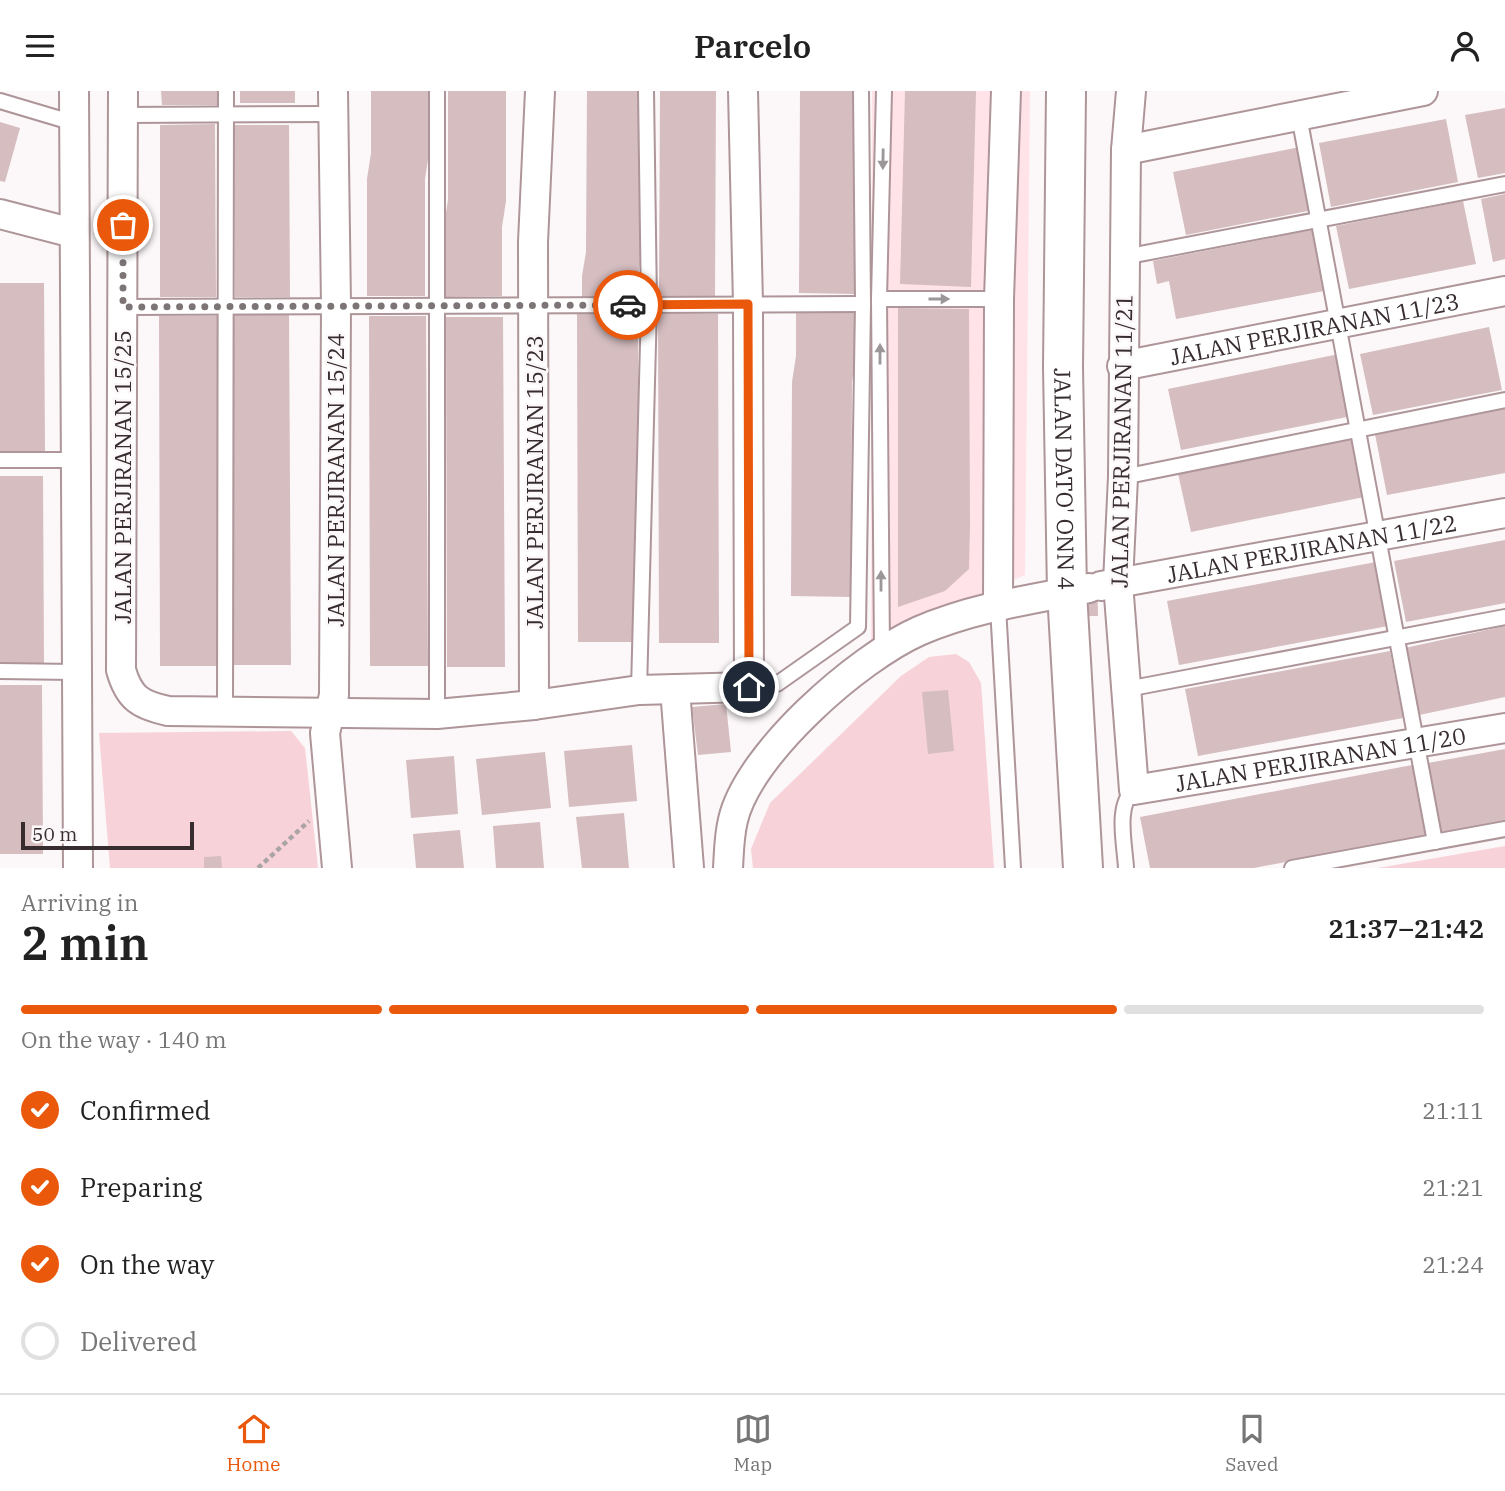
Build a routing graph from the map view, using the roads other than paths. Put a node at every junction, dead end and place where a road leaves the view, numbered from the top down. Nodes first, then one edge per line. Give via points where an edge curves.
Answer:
1 (74, 91) edge
2 (226, 91) edge
3 (437, 91) edge
4 (540, 91) edge
5 (646, 91) edge
6 (743, 91) edge
7 (861, 91) edge
8 (884, 91) edge
9 (1006, 91) edge
10 (1066, 91) edge
11 (1131, 91) edge
12 (1423, 91) edge
13 (0, 101) edge
14 (123, 103) edge
15 (332, 103) edge
16 (226, 115) junction
17 (1299, 116) junction
18 (74, 123) junction
19 (1126, 150) junction
20 (1505, 184) edge
21 (0, 214) edge
22 (1319, 220) junction
23 (73, 233) junction
24 (1124, 257) junction
25 (1505, 291) edge
26 (880, 299) junction
27 (999, 299) junction
28 (748, 304) junction
29 (863, 304) junction
30 (336, 305) junction
31 (436, 305) junction
32 (533, 305) junction
33 (649, 305) junction
34 (225, 306) junction
35 (123, 307) junction
36 (1338, 324) junction
37 (1122, 366) junction
38 (1505, 400) edge
39 (1358, 430) junction
40 (0, 460) edge
41 (75, 460) junction
42 (1123, 477) junction
43 (1505, 513) edge
44 (1378, 536) junction
45 (1093, 587) junction
46 (998, 607) junction
47 (1505, 617) edge
48 (1397, 638) junction
49 (882, 650) junction
50 (0, 671) edge
51 (76, 672) junction
52 (749, 687) junction
53 (675, 689) junction
54 (1127, 689) junction
55 (639, 690) junction
56 (534, 705) junction
57 (225, 711) junction
58 (328, 713) junction
59 (438, 714) junction
60 (1505, 728) edge
61 (1416, 743) junction
62 (1134, 790) junction
63 (1505, 829) edge
64 (1435, 842) junction
65 (78, 868) edge
66 (337, 868) edge
67 (689, 868) edge
68 (727, 868) edge
69 (1013, 868) edge
70 (1083, 868) edge
71 (1126, 868) edge
72 (1292, 868) edge

1 - 18 street
2 - 16 lane
3 - 31 lane
4 - 32 street, JALAN PERJIRANAN 15/23
5 - 33 lane
6 - 28 street
7 - 29 lane
8 -> 26 lane
9 - 27 street
10 - 45 main road, JALAN DATO' ONN 4 via 1063,367
11 - 19 street, JALAN PERJIRANAN 11/21
12 - 17 street
13 - 18 lane
14 - 16 lane
14 - 35 street, JALAN PERJIRANAN 15/25
15 - 16 lane
15 - 30 street, JALAN PERJIRANAN 15/24
16 - 34 lane
17 - 19 street
17 - 22 lane
18 - 23 street
19 - 24 street, JALAN PERJIRANAN 11/21
20 - 22 lane
21 - 23 street
22 - 24 lane
22 - 36 lane
23 - 41 street
24 - 37 street, JALAN PERJIRANAN 11/21
25 - 36 street, JALAN PERJIRANAN 11/23
26 -> 27 lane
49 -> 26 lane
27 - 46 street
28 - 29 lane
28 - 33 lane
28 - 52 street
29 - 52 lane via 858,627 777,684
30 - 31 lane
30 - 34 lane
30 - 58 street, JALAN PERJIRANAN 15/24 via 334,695
31 - 32 lane
31 - 59 lane
32 - 33 lane
32 - 56 street, JALAN PERJIRANAN 15/23
33 - 55 lane
34 - 35 lane
34 - 57 lane
35 - 57 street, JALAN PERJIRANAN 15/25 via 121,670 130,693 150,707
36 - 37 street, JALAN PERJIRANAN 11/23
36 - 39 lane
37 - 42 street, JALAN PERJIRANAN 11/21
38 - 39 lane
39 - 42 lane
39 - 44 lane
40 - 41 lane
41 - 51 street
42 - 45 street, JALAN PERJIRANAN 11/21
43 - 44 street, JALAN PERJIRANAN 11/22
44 - 45 street, JALAN PERJIRANAN 11/22
44 - 48 lane
45 - 46 street, JALAN PERJIRANAN 11/22
45 - 54 street, JALAN PERJIRANAN 11/21
45 - 70 main road, JALAN DATO' ONN 4
46 - 49 street, JALAN PERJIRANAN 11/22 via 920,630
46 - 69 lane
47 - 48 lane
48 - 54 lane
48 - 61 lane
49 - 68 street, JALAN PERJIRANAN 11/22 via 828,691 773,750 747,786 733,819
50 - 51 lane
51 - 65 street
52 - 53 street
53 - 55 street
53 - 67 street
54 - 62 street, JALAN PERJIRANAN 11/21
55 - 56 street
56 - 59 street
57 - 58 street
58 - 59 street
58 - 66 street, JALAN PERJIRANAN 15/24 via 325,733
60 - 61 street, JALAN PERJIRANAN 11/20
61 - 62 street, JALAN PERJIRANAN 11/20
61 - 64 lane
62 - 71 lane via 1123,806
63 - 64 lane
64 - 72 lane

